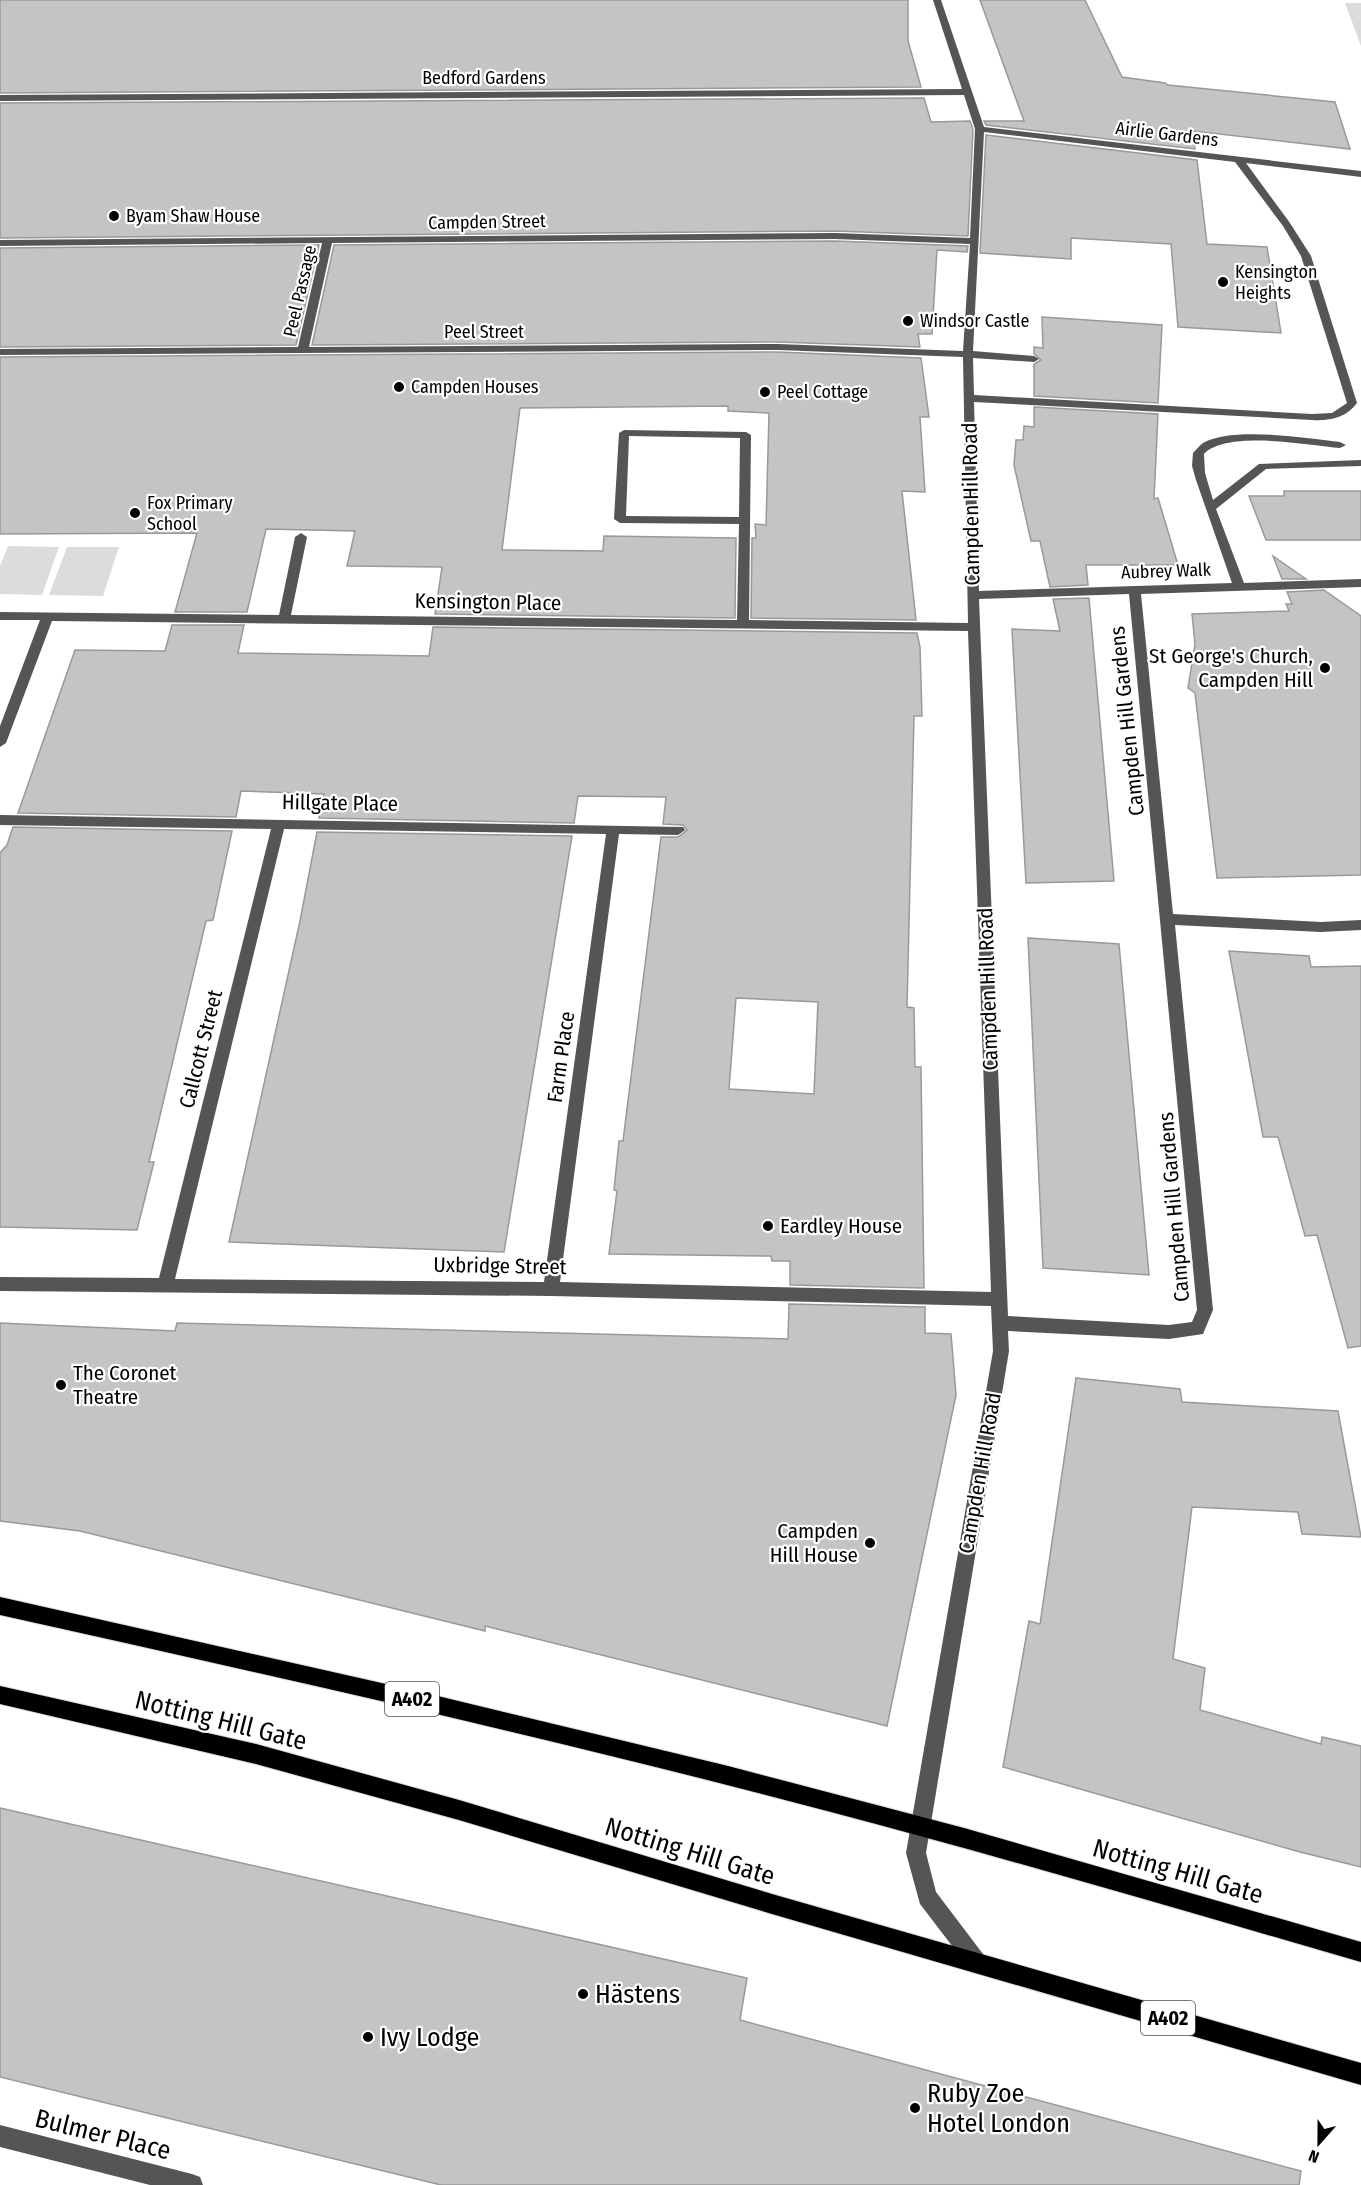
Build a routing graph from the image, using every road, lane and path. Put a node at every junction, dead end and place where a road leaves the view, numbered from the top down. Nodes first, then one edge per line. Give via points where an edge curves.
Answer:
1 (937, 0) edge
2 (968, 92) junction
3 (0, 98) edge
4 (980, 129) junction
5 (1237, 158) junction
6 (1356, 173) edge
7 (328, 240) junction
8 (975, 240) junction
9 (0, 243) edge
10 (303, 350) junction
11 (0, 352) edge
12 (968, 354) junction
13 (1034, 359) dead end
14 (969, 398) junction
15 (1340, 445) dead end
16 (1361, 464) edge
17 (1210, 508) junction
18 (745, 521) junction
19 (301, 537) dead end
20 (1361, 583) edge
21 (1239, 586) junction
22 (1135, 590) junction
23 (973, 595) junction
24 (0, 616) edge
25 (47, 617) junction
26 (284, 619) junction
27 (743, 624) junction
28 (975, 627) junction
29 (0, 742) edge
30 (0, 820) edge
31 (279, 823) junction
32 (613, 830) junction
33 (678, 830) dead end
34 (1168, 919) junction
35 (1361, 926) edge
36 (0, 1284) edge
37 (165, 1286) junction
38 (551, 1289) junction
39 (999, 1299) junction
40 (1000, 1323) junction
41 (0, 1606) edge
42 (0, 1695) edge
43 (920, 1826) junction
44 (1361, 1952) edge
45 (976, 1961) junction
46 (1361, 2074) edge
47 (0, 2136) edge
48 (192, 2185) edge

1 - 2 street, Campden Hill Road
2 - 3 street, Bedford Gardens
2 - 4 street, Campden Hill Road
4 - 5 street, Airlie Gardens
4 - 8 street, Campden Hill Road
5 - 6 street, Airlie Gardens
5 - 14 street via 1306,256 1353,403 1347,411 1329,417 1296,416
7 - 8 street, Campden Street via 835,236
7 - 9 street, Campden Street
7 - 10 street, Peel Passage
8 - 12 street, Campden Hill Road
10 - 11 street, Peel Street
10 - 12 street, Peel Street via 778,346
12 - 13 street, Peel Street
12 - 14 street, Campden Hill Road
14 - 23 street, Campden Hill Road
15 - 17 street via 1249,438 1207,444 1200,450 1198,461
16 - 17 street via 1263,466
17 - 21 street
18 - 18 street via 746,435 624,433 620,519
18 - 27 street
19 - 26 street
20 - 21 street, Aubrey Walk
21 - 22 street, Aubrey Walk
22 - 23 street, Aubrey Walk
22 - 34 street, Campden Hill Gardens
23 - 28 street, Campden Hill Road
24 - 25 street, Kensington Place
25 - 26 street, Kensington Place
25 - 29 street
26 - 27 street, Kensington Place
27 - 28 street, Kensington Place
28 - 39 street, Campden Hill Road
30 - 31 street, Hillgate Place
31 - 32 street, Hillgate Place
31 - 37 street, Callcott Street
32 - 33 street, Hillgate Place
32 - 38 street, Farm Place
34 - 35 street
34 - 40 street, Campden Hill Gardens via 1205,1310 1197,1329 1169,1332
36 - 37 street, Uxbridge Street
37 - 38 street, Uxbridge Street
38 - 39 street, Uxbridge Street
39 - 40 street, Campden Hill Road
40 - 43 street, Campden Hill Road via 1000,1351
41 - 43 main road, Notting Hill Gate / A402 via 355,1685
42 - 45 main road, Notting Hill Gate / A402 via 256,1754
43 - 44 main road, Notting Hill Gate / A402
43 - 45 street, Campden Hill Road via 916,1852 927,1897
45 - 46 main road, Notting Hill Gate / A402
47 - 48 street, Bulmer Place

